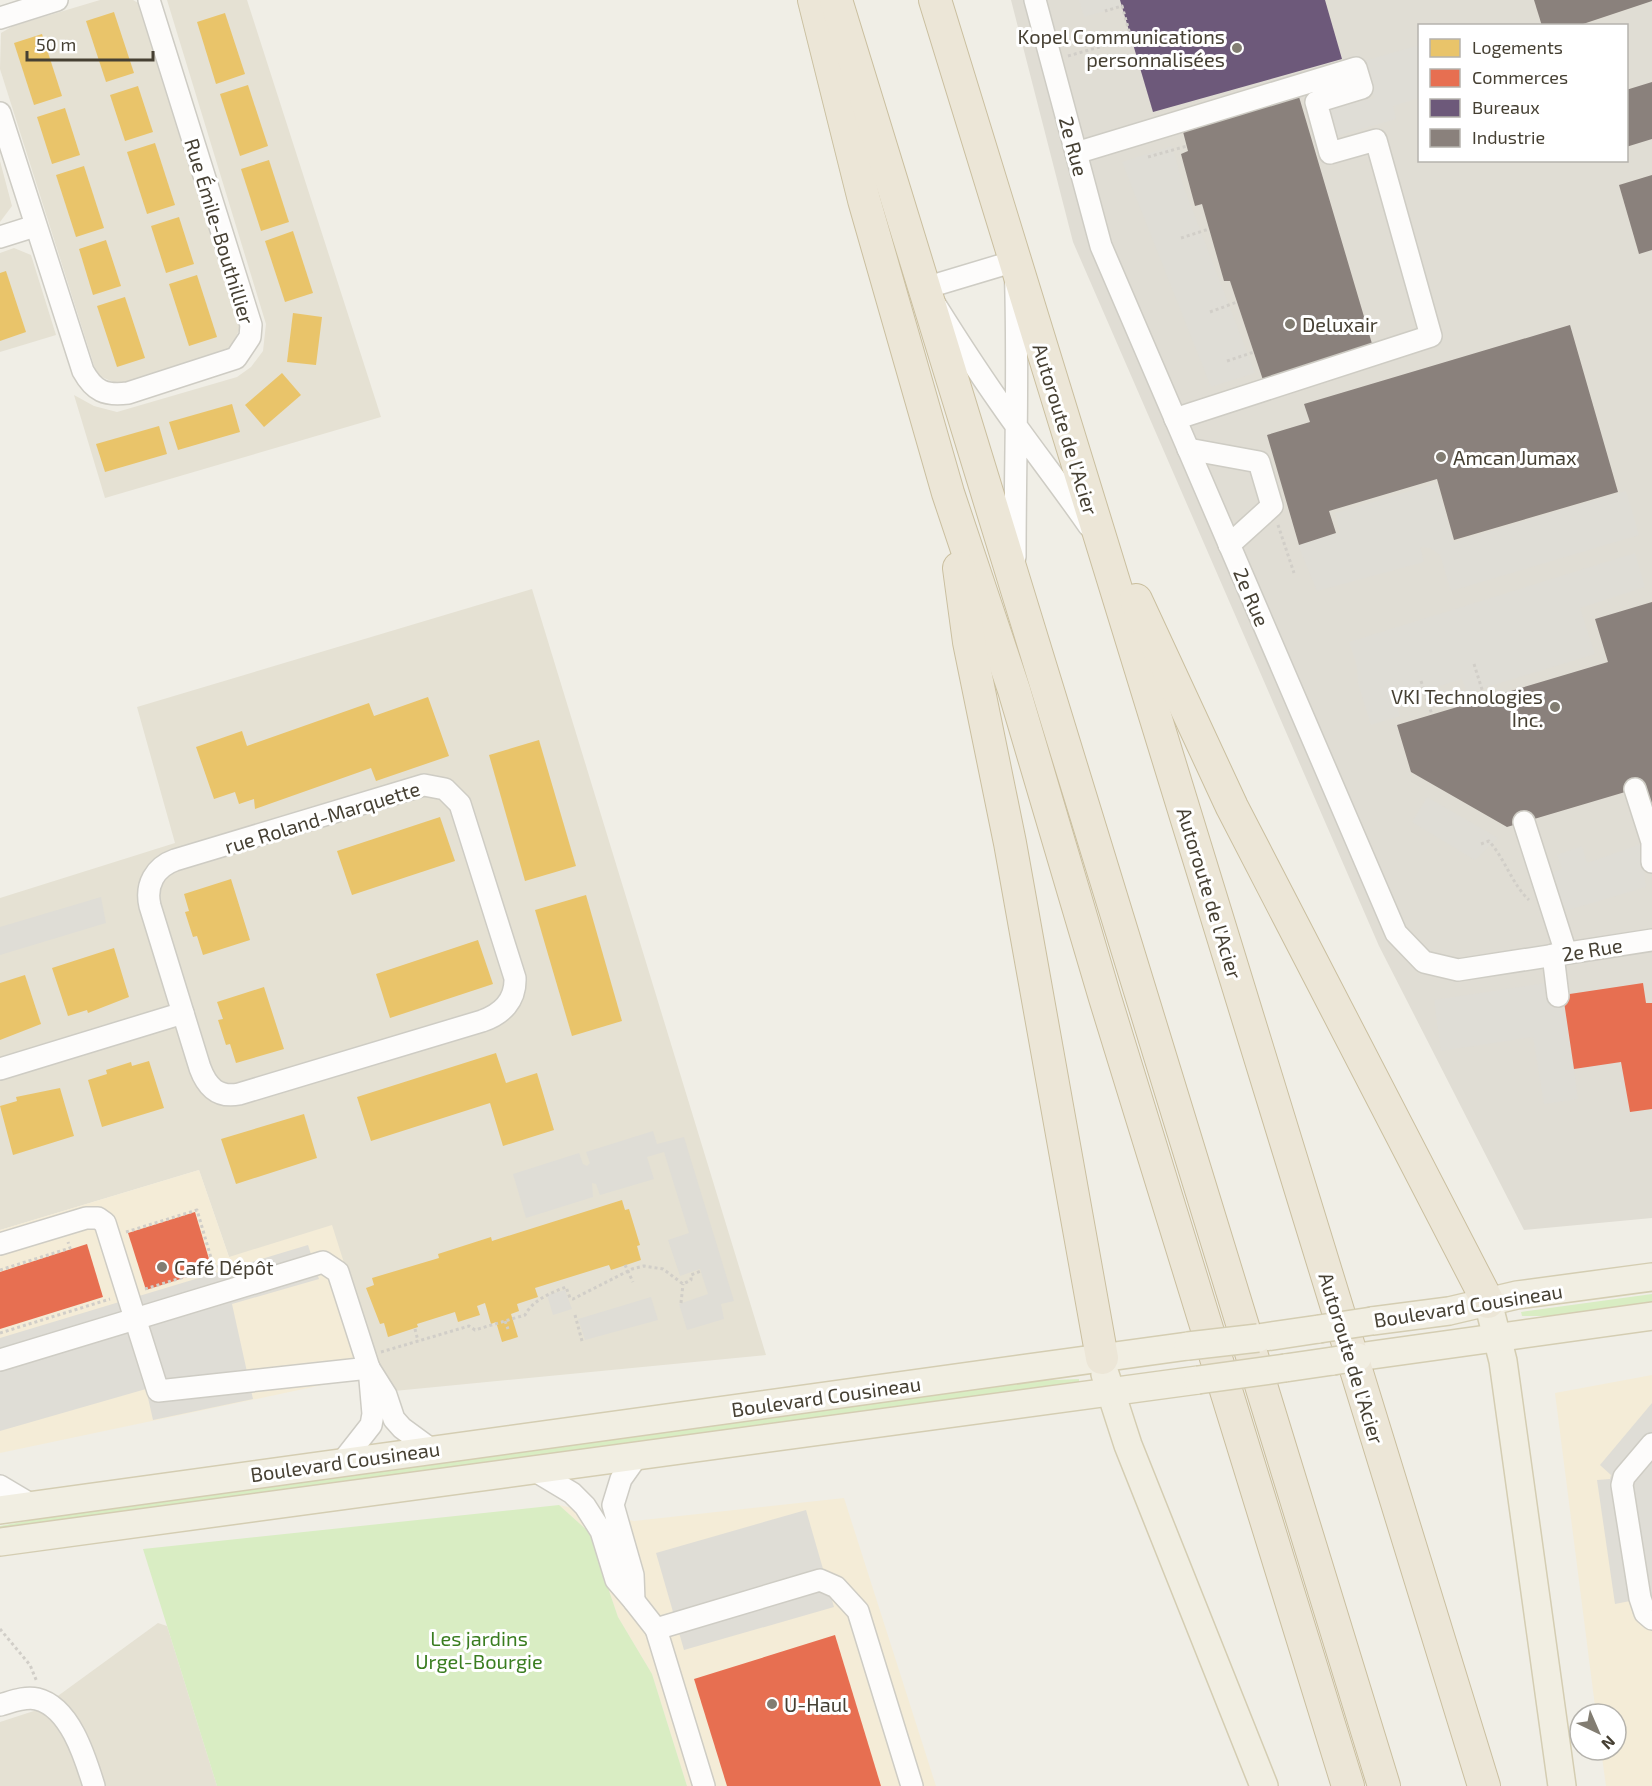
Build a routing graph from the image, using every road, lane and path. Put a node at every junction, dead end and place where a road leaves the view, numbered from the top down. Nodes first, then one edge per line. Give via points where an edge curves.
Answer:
1 (57, 0) edge
2 (149, 0) edge
3 (814, 0) edge
4 (836, 0) edge
5 (935, 0) edge
6 (1035, 0) edge
7 (1105, 11) dead end
8 (0, 18) edge
9 (1052, 61) junction
10 (0, 113) edge
11 (1187, 146) dead end
12 (1076, 153) junction
13 (1148, 157) dead end
14 (35, 226) junction
15 (1209, 229) dead end
16 (0, 237) edge
17 (1181, 238) dead end
18 (1015, 261) junction
19 (925, 288) junction
20 (1237, 302) dead end
21 (1209, 312) dead end
22 (1254, 352) dead end
23 (1227, 361) dead end
24 (1175, 419) junction
25 (1016, 426) junction
26 (1188, 449) junction
27 (948, 493) junction
28 (1086, 494) junction
29 (1272, 506) junction
30 (1102, 545) junction
31 (1229, 545) junction
32 (1294, 573) dead end
33 (1125, 576) junction
34 (1015, 585) junction
35 (1474, 664) dead end
36 (1421, 681) dead end
37 (1485, 699) dead end
38 (1432, 715) dead end
39 (1635, 789) dead end
40 (1524, 822) dead end
41 (1481, 844) dead end
42 (1652, 862) edge
43 (1550, 903) junction
44 (1652, 940) edge
45 (1559, 954) junction
46 (1558, 996) dead end
47 (183, 1013) junction
48 (0, 1069) edge
49 (65, 1233) dead end
50 (128, 1243) dead end
51 (0, 1244) edge
52 (230, 1263) dead end
53 (625, 1265) dead end
54 (214, 1268) junction
55 (0, 1270) edge
56 (628, 1271) junction
57 (701, 1271) dead end
58 (1652, 1277) edge
59 (633, 1282) dead end
60 (682, 1284) junction
61 (141, 1288) dead end
62 (118, 1295) dead end
63 (1488, 1302) junction
64 (681, 1303) dead end
65 (575, 1315) dead end
66 (1652, 1316) edge
67 (137, 1318) junction
68 (505, 1321) junction
69 (415, 1329) dead end
70 (507, 1329) dead end
71 (0, 1333) edge
72 (1498, 1338) junction
73 (418, 1341) junction
74 (582, 1341) dead end
75 (1102, 1358) junction
76 (0, 1360) edge
77 (372, 1361) junction
78 (1109, 1392) junction
79 (1652, 1444) edge
80 (432, 1450) junction
81 (638, 1455) junction
82 (342, 1462) junction
83 (532, 1470) junction
84 (0, 1486) edge
85 (32, 1505) junction
86 (0, 1510) edge
87 (0, 1542) edge
88 (634, 1601) junction
89 (1652, 1619) edge
90 (0, 1629) edge
91 (656, 1629) junction
92 (36, 1699) junction
93 (0, 1705) edge
94 (698, 1727) dead end
95 (94, 1786) edge
96 (704, 1786) edge
97 (716, 1786) edge
98 (912, 1786) edge
99 (1264, 1786) edge
100 (1348, 1786) edge
101 (1384, 1786) edge
102 (1484, 1786) edge
103 (1562, 1786) edge

1 - 8 street
2 - 14 street, Rue Émile-Bouthillier via 251,325 245,349 236,358 128,393 100,392 83,371
3 - 27 highway via 864,200
4 - 19 highway
5 - 18 highway, Autoroute de l'Acier
6 - 9 street, 2e Rue
7 - 9 path via 1122,6 1131,38
9 - 12 street, 2e Rue
10 - 14 street, Rue Émile-Bouthillier
11 - 13 path
12 - 24 street, 2e Rue via 1101,246
12 - 24 street via 1356,68 1362,88 1316,102 1330,153 1376,140 1431,336
14 - 16 street
15 - 17 path
18 - 19 street
18 - 25 street
18 - 28 highway, Autoroute de l'Acier
19 - 25 street
19 - 34 highway
20 - 21 path
22 - 23 path
24 - 26 street, 2e Rue
25 - 30 street
25 - 34 street
26 - 29 street via 1259,462
26 - 31 street, 2e Rue
27 - 75 highway via 969,642 1010,843
27 - 100 highway via 1014,690
28 - 30 highway, Autoroute de l'Acier
28 - 33 highway
29 - 31 street
29 - 32 path
30 - 33 street
30 - 102 highway, Autoroute de l'Acier
31 - 45 street, 2e Rue via 1396,933 1424,962 1458,969
33 - 63 highway via 1232,807
34 - 101 highway
35 - 37 path
36 - 38 path
39 - 42 street via 1652,843
40 - 43 street
41 - 43 path via 1489,841 1500,854 1527,900 1540,906
43 - 45 street
44 - 45 street, 2e Rue
45 - 46 street
47 - 47 street, rue Roland-Marquette via 205,1080 214,1090 229,1095 499,1014 513,995 515,978 457,800 440,787 424,785 164,865 152,878 148,900
47 - 48 street
49 - 55 path via 70,1248
50 - 54 path via 124,1232 197,1210
51 - 67 street via 86,1218 102,1220 110,1231
52 - 54 path
53 - 56 path
54 - 61 path via 146,1290
56 - 59 path
56 - 60 path via 657,1266
56 - 68 path via 573,1299 566,1287 544,1294 539,1302 529,1306 525,1315
57 - 60 path
58 - 63 main road, Boulevard Cousineau
60 - 64 path
62 - 71 path
63 - 72 main road
63 - 75 main road, Boulevard Cousineau, bridge via 1449,1311
65 - 74 path
66 - 72 main road, Boulevard Cousineau
67 - 76 street
67 - 77 street via 158,1392
67 - 77 street via 323,1262 338,1272
68 - 70 path
68 - 73 path via 476,1330 469,1326
69 - 73 path
72 - 78 main road, Boulevard Cousineau, bridge
72 - 103 main road
73 - 77 path
75 - 78 main road
75 - 80 main road, Boulevard Cousineau
77 - 80 street via 397,1424
77 - 82 street via 371,1425
78 - 81 main road, Boulevard Cousineau
78 - 99 main road
79 - 89 street via 1622,1485 1640,1598 1645,1613
80 - 82 main road, Boulevard Cousineau
81 - 83 main road, Boulevard Cousineau
81 - 88 street via 621,1479 613,1504 633,1575
82 - 85 main road, Boulevard Cousineau
83 - 87 main road, Boulevard Cousineau
83 - 88 street via 572,1493 585,1506 601,1531 616,1580
84 - 85 street
85 - 86 main road, Boulevard Cousineau
88 - 91 street
90 - 92 path via 30,1665 37,1683
91 - 96 street
91 - 98 street via 814,1580 830,1584 850,1600 861,1617
92 - 93 street
92 - 95 street via 59,1712 87,1763
94 - 97 street

